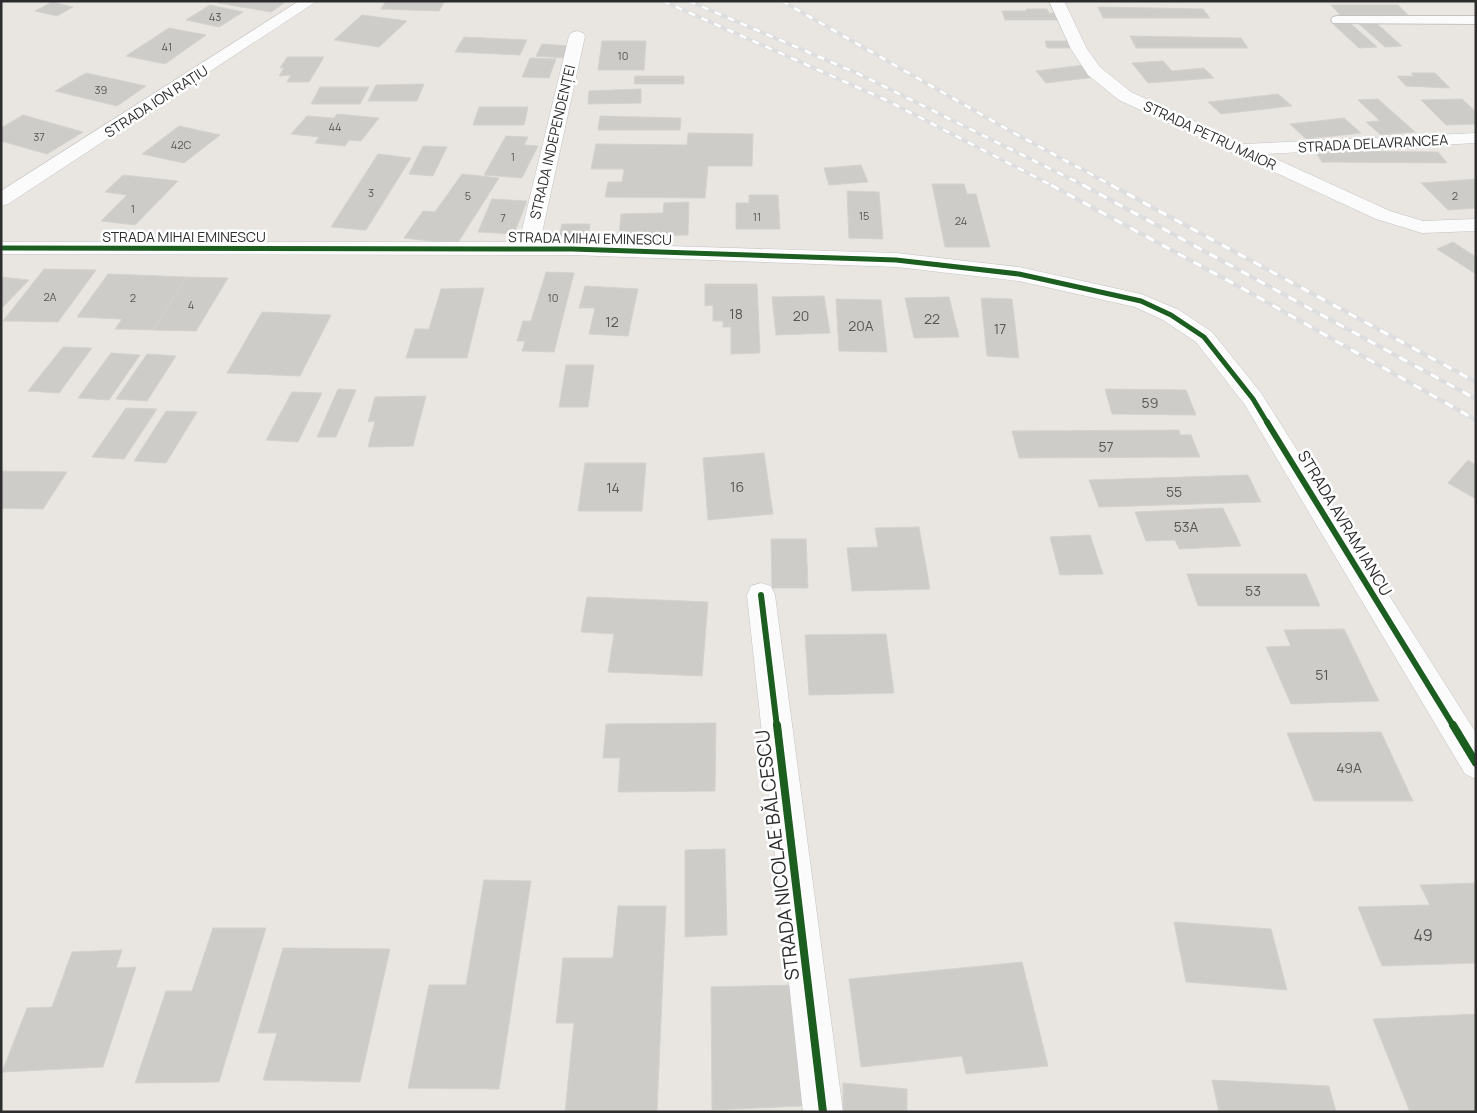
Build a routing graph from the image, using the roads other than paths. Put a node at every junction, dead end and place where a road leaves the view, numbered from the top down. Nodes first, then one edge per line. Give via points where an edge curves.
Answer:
1 (310, 1) edge
2 (1056, 1) edge
3 (1337, 20) dead end
4 (1476, 20) edge
5 (577, 36) dead end
6 (1476, 138) edge
7 (1240, 150) junction
8 (1, 200) edge
9 (1476, 225) edge
10 (1, 248) edge
11 (528, 249) junction
12 (1171, 315) joint
13 (761, 595) dead end
14 (1476, 763) edge
15 (823, 1112) edge

1 - 8 street, STRADA ION RAȚIU
2 - 7 street, STRADA PETRU MAIOR via 1079,49 1107,83 1125,96
3 - 4 lane
5 - 11 street, STRADA INDEPENDENȚEI
6 - 7 street, STRADA DELAVRANCEA
7 - 9 street, STRADA PETRU MAIOR via 1383,215 1422,227
10 - 11 street, STRADA MIHAI EMINESCU
11 - 12 street, STRADA MIHAI EMINESCU via 896,260 1020,274 1141,301
12 - 14 street, STRADA AVRAM IANCU via 1204,337 1253,399
13 - 15 street, STRADA NICOLAE BĂLCESCU

